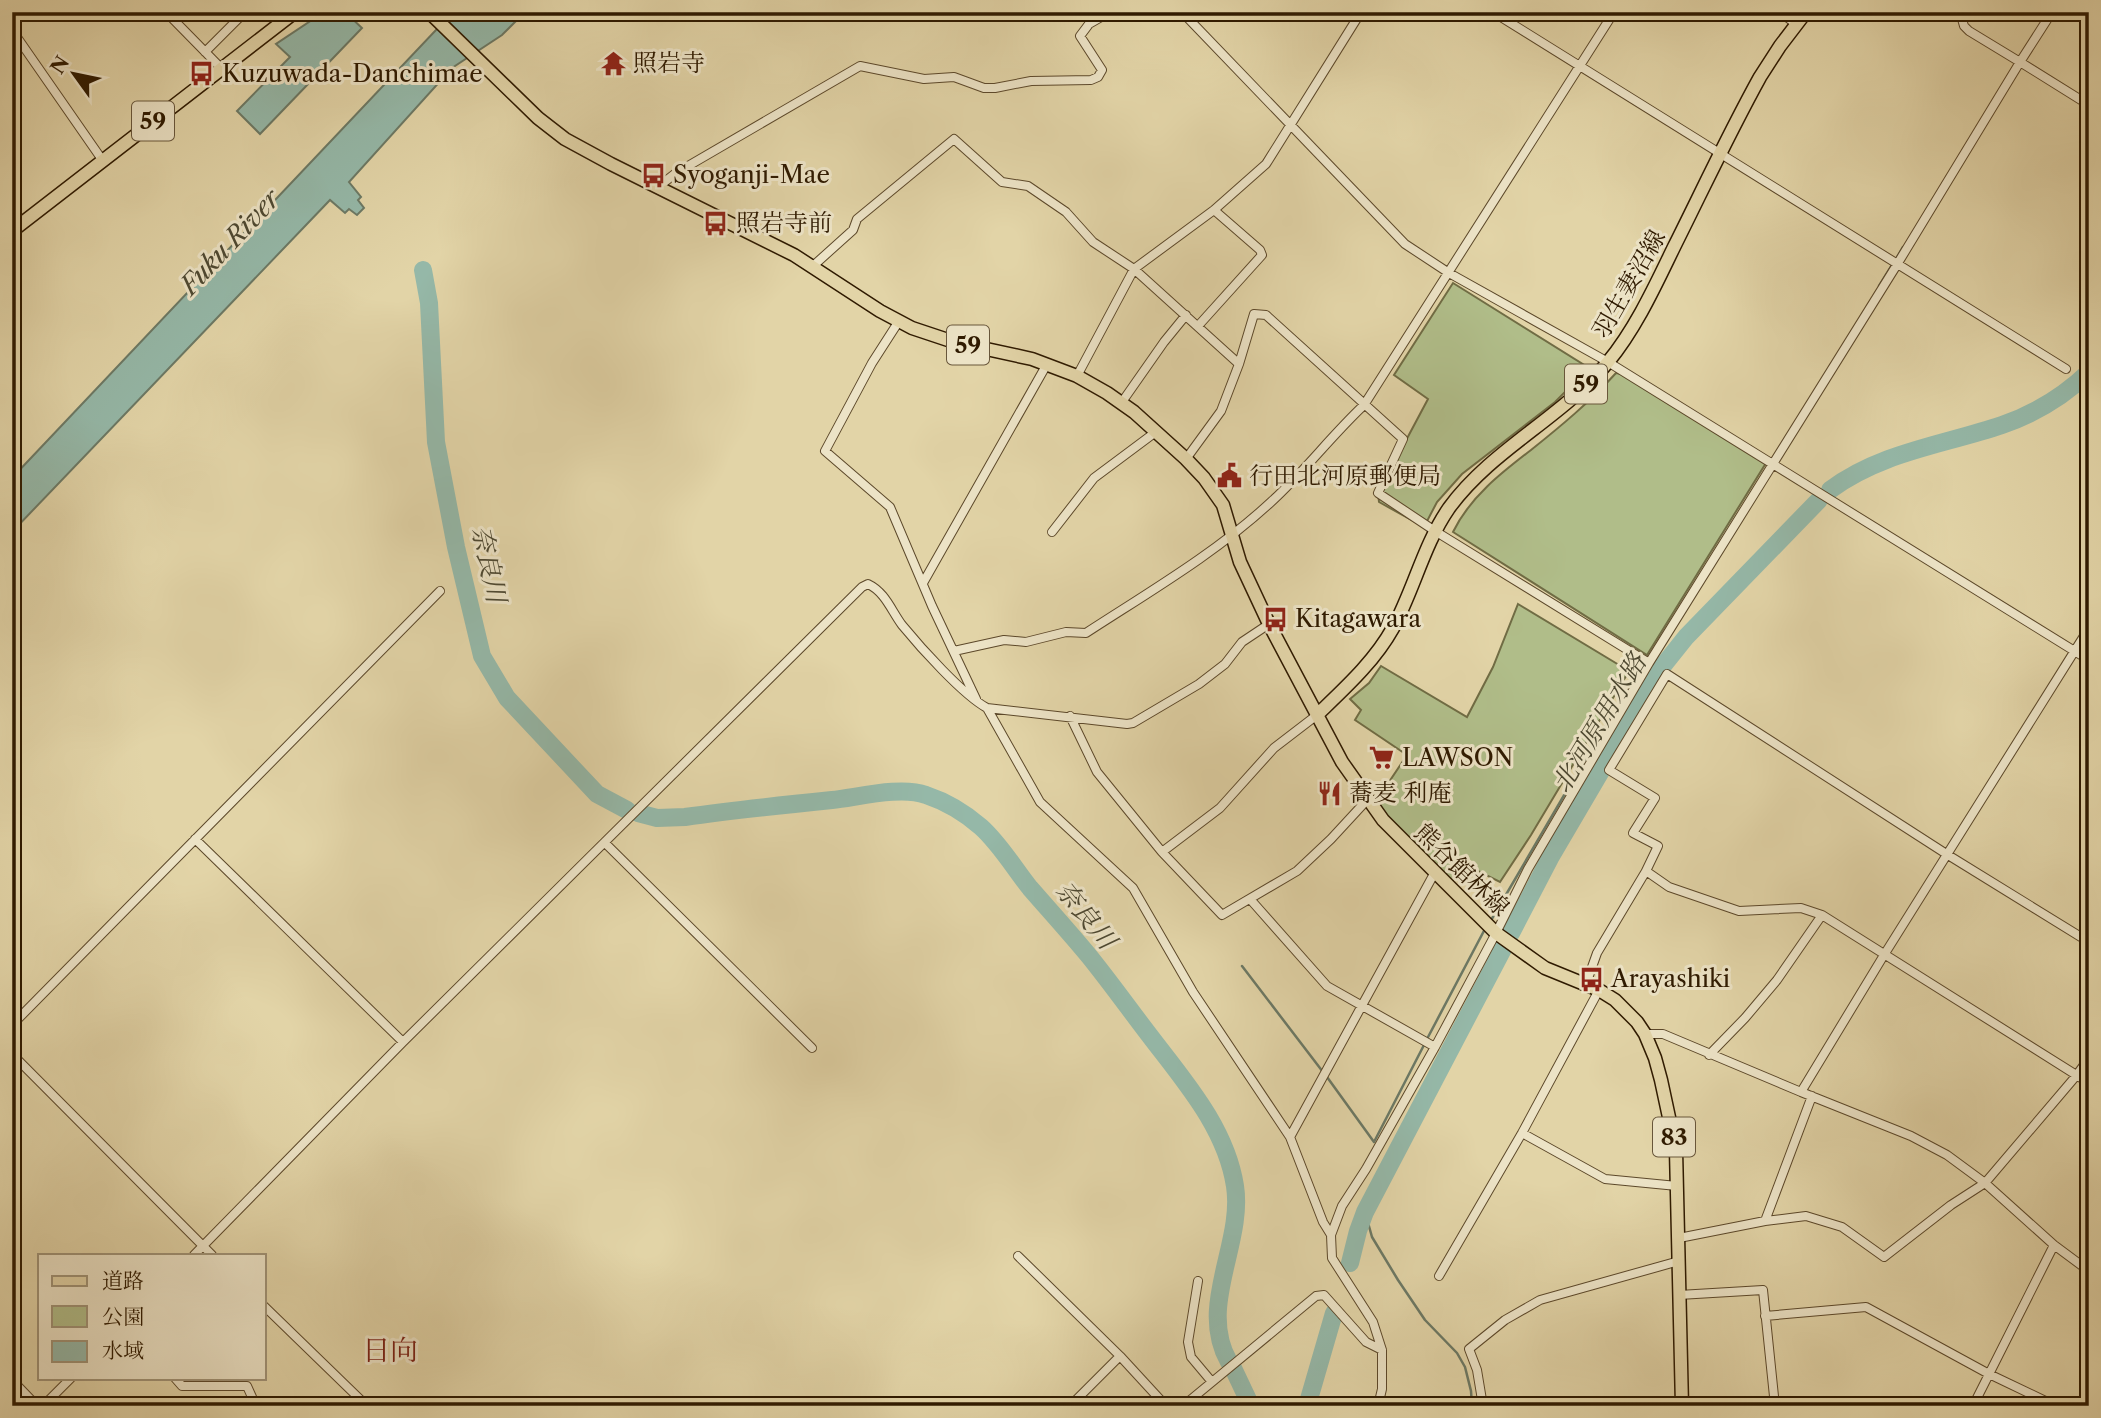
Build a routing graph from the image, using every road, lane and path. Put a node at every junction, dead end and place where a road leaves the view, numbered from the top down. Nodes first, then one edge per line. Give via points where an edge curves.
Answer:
1 (166, 12) edge
2 (244, 12) edge
3 (295, 12) edge
4 (429, 12) edge
5 (1110, 12) edge
6 (1182, 12) edge
7 (1361, 12) edge
8 (1493, 12) edge
9 (1614, 12) edge
10 (1780, 12) edge
11 (1806, 12) edge
12 (1960, 12) edge
13 (2052, 12) edge
14 (1796, 24) junction
15 (12, 30) edge
16 (205, 52) junction
17 (2020, 62) junction
18 (1580, 66) junction
19 (221, 68) junction
20 (2089, 105) edge
21 (1291, 126) junction
22 (1721, 154) junction
23 (103, 161) junction
24 (658, 187) junction
25 (1214, 210) junction
26 (12, 231) edge
27 (1898, 263) junction
28 (813, 266) junction
29 (1134, 268) junction
30 (1449, 274) junction
31 (1185, 315) junction
32 (899, 321) junction
33 (1198, 326) junction
34 (1608, 362) junction
35 (1047, 364) junction
36 (1239, 364) junction
37 (2066, 369) dead end
38 (1077, 376) junction
39 (1122, 402) junction
40 (1364, 405) junction
41 (1157, 431) junction
42 (1186, 458) junction
43 (1773, 464) junction
44 (1436, 531) junction
45 (1052, 532) dead end
46 (1231, 535) junction
47 (923, 583) junction
48 (440, 591) dead end
49 (1269, 624) junction
50 (2089, 628) edge
51 (954, 651) junction
52 (2075, 651) junction
53 (2089, 660) edge
54 (1649, 663) junction
55 (978, 703) junction
56 (987, 708) junction
57 (1317, 715) junction
58 (1070, 716) junction
59 (1367, 800) junction
60 (195, 839) junction
61 (605, 843) junction
62 (1162, 852) junction
63 (1948, 855) junction
64 (1646, 871) junction
65 (1435, 872) junction
66 (1250, 900) junction
67 (1822, 915) junction
68 (1498, 934) junction
69 (2089, 942) edge
70 (1884, 955) junction
71 (1586, 984) junction
72 (1600, 990) junction
73 (1362, 1007) junction
74 (12, 1025) edge
75 (1645, 1034) junction
76 (403, 1042) junction
77 (1435, 1047) junction
78 (811, 1048) dead end
79 (12, 1054) edge
80 (1709, 1055) junction
81 (2089, 1058) edge
82 (2076, 1076) junction
83 (2089, 1083) edge
84 (1801, 1092) junction
85 (1812, 1096) junction
86 (1522, 1133) junction
87 (1290, 1138) junction
88 (1985, 1183) junction
89 (1677, 1186) junction
90 (1765, 1221) junction
91 (1331, 1235) junction
92 (1679, 1238) junction
93 (2054, 1245) junction
94 (203, 1247) junction
95 (195, 1254) edge
96 (211, 1254) edge
97 (1018, 1256) dead end
98 (1679, 1261) junction
99 (2089, 1271) edge
100 (1439, 1276) dead end
101 (1199, 1281) dead end
102 (1679, 1295) junction
103 (266, 1308) edge
104 (1765, 1316) junction
105 (1382, 1350) junction
106 (1120, 1356) junction
107 (1989, 1374) junction
108 (1215, 1379) junction
109 (12, 1380) edge
110 (69, 1380) edge
111 (177, 1380) edge
112 (37, 1406) edge
113 (43, 1406) edge
114 (256, 1406) edge
115 (367, 1406) edge
116 (1070, 1406) edge
117 (1166, 1406) edge
118 (1183, 1406) edge
119 (1378, 1406) edge
120 (1483, 1406) edge
121 (1682, 1406) edge
122 (1775, 1406) edge
123 (1973, 1406) edge
124 (2056, 1406) edge

1 - 16 street
2 - 16 street
3 - 19 main road, 59
4 - 24 main road, 59 via 565,139
5 - 24 street via 1089,24 1080,36 1102,70 1091,80 984,88 954,77 924,79 860,66
6 - 21 street
7 - 21 street
8 - 18 street
9 - 18 street
10 - 14 street
11 - 14 main road, 羽生妻沼線 / 59
12 - 17 street via 1969,31
13 - 17 street
14 - 22 main road, 羽生妻沼線 / 59 via 1760,78
15 - 23 street
16 - 19 street
17 - 20 street
17 - 27 street
18 - 22 street
18 - 30 street
19 - 23 main road, 59
21 - 25 street via 1266,164
21 - 30 street via 1405,244
22 - 27 street
22 - 34 main road, 羽生妻沼線 / 59 via 1647,302
23 - 26 main road, 59
24 - 28 main road, 59
25 - 29 street
25 - 33 street via 1262,255
27 - 37 street
27 - 43 street
28 - 29 street via 853,230 857,219 954,139 1002,183 1028,186 1066,212 1093,242
28 - 32 main road, 59
29 - 31 street
29 - 38 street
30 - 34 street
30 - 40 street
31 - 33 street
31 - 39 street
32 - 35 main road, 59 via 937,338
32 - 47 street via 825,451 890,507
33 - 36 street
34 - 43 street
34 - 44 main road, 羽生妻沼線 / 59 via 1566,404 1477,476
35 - 38 main road, 59
35 - 47 street
36 - 40 street via 1254,314 1266,315
36 - 42 street via 1221,411
38 - 39 main road, 59
39 - 41 main road, 59
40 - 44 street via 1403,439 1378,493
40 - 46 street via 1271,502
41 - 42 main road, 59
41 - 45 street via 1094,478
42 - 46 main road, 59 via 1223,505
43 - 52 street
43 - 54 street
44 - 54 street
44 - 57 main road, 羽生妻沼線 / 59 via 1383,644
46 - 49 main road, 59
46 - 51 street via 1086,633 1066,632 1026,642 1004,640
47 - 51 street
48 - 60 street
49 - 57 main road, 59
49 - 58 street via 1242,642 1225,664 1199,684 1133,723
50 - 52 street
51 - 55 street
52 - 53 street
52 - 63 street
54 - 68 street via 1528,869
55 - 56 street
55 - 61 street via 902,625 877,588 868,584
56 - 58 street
56 - 87 street via 1040,802 1133,888 1193,992
57 - 59 main road, 熊谷館林線 / 83
57 - 62 street via 1274,748 1220,808
58 - 62 street via 1097,772
59 - 65 main road, 熊谷館林線 / 83
59 - 66 street via 1297,871
60 - 74 street
60 - 76 street
61 - 76 street
61 - 78 street
62 - 66 street via 1222,915
63 - 64 street via 1667,674 1609,770 1655,798 1633,833 1658,846
63 - 69 street
63 - 70 street
64 - 67 street via 1670,887 1739,911 1801,908
64 - 71 street via 1597,953
65 - 68 main road, 熊谷館林線 / 83
65 - 73 street
66 - 73 street via 1327,986
67 - 70 street
67 - 80 street via 1777,980
68 - 71 main road, 熊谷館林線 / 83 via 1545,968
68 - 77 street
70 - 82 street
70 - 84 street
71 - 72 main road, 83
72 - 75 main road, 83 via 1627,1011
72 - 86 street
73 - 77 street
73 - 87 street
75 - 80 street via 1664,1034
75 - 89 main road, 83 via 1667,1103
76 - 94 street
77 - 91 street via 1342,1206
79 - 94 street
80 - 84 street
81 - 82 street
82 - 83 street
82 - 88 street
84 - 85 street
85 - 88 street via 1911,1136
85 - 90 street
86 - 89 street via 1605,1179
86 - 100 street
87 - 91 street
88 - 90 street via 1884,1257 1842,1227 1806,1216
88 - 93 street
89 - 92 main road, 83
90 - 92 street
91 - 105 street via 1332,1258 1373,1322
92 - 98 main road, 83
93 - 99 street
93 - 107 street
94 - 95 street
94 - 96 street
97 - 106 street
98 - 102 main road, 83
98 - 120 street via 1540,1300 1505,1320 1469,1349
101 - 108 street via 1188,1342 1191,1357
102 - 104 street via 1763,1290
102 - 121 main road, 83
103 - 115 street
104 - 107 street via 1866,1307
104 - 122 street
105 - 108 street via 1366,1342 1324,1296 1316,1296
105 - 119 street
106 - 116 street
106 - 117 street
107 - 123 street
107 - 124 street
108 - 118 street
109 - 112 street
110 - 113 street
111 - 114 street via 183,1386 247,1386

